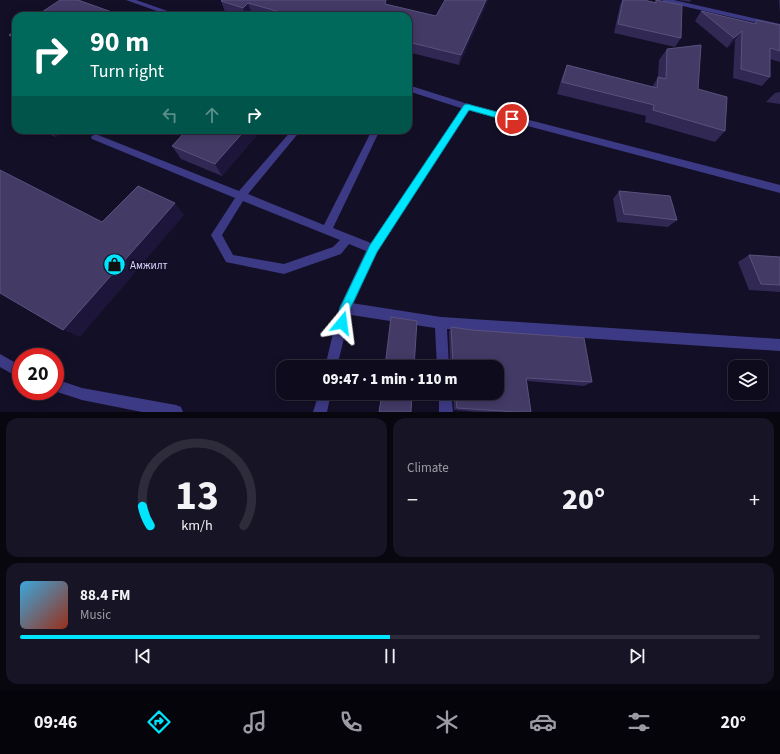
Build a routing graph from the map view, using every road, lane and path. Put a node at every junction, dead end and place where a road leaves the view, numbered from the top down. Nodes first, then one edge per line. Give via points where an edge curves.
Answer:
1 (129, 0) edge
2 (665, 0) edge
3 (166, 12) edge
4 (780, 26) edge
5 (412, 89) edge
6 (467, 107) junction
7 (294, 134) edge
8 (374, 134) dead end
9 (95, 137) dead end
10 (780, 189) edge
11 (241, 196) junction
12 (327, 230) junction
13 (348, 238) junction
14 (374, 248) junction
15 (345, 308) junction
16 (441, 323) junction
17 (780, 345) edge
18 (0, 360) edge
19 (333, 360) edge
20 (443, 360) edge
21 (12, 368) edge
22 (64, 388) edge
23 (323, 400) edge
24 (445, 400) edge
25 (176, 412) edge
26 (320, 412) edge
27 (446, 412) edge

1 - 3 street
2 - 4 street
5 - 6 street
6 - 10 street
6 - 14 street
7 - 11 street
8 - 12 street
9 - 11 street
11 - 12 street
11 - 13 street via 216,236 230,259 284,269 337,251
12 - 13 street
13 - 14 street
14 - 15 street
15 - 16 street
15 - 19 street
16 - 17 street
16 - 20 street
18 - 21 street
22 - 25 street via 82,394
23 - 26 street
24 - 27 street

